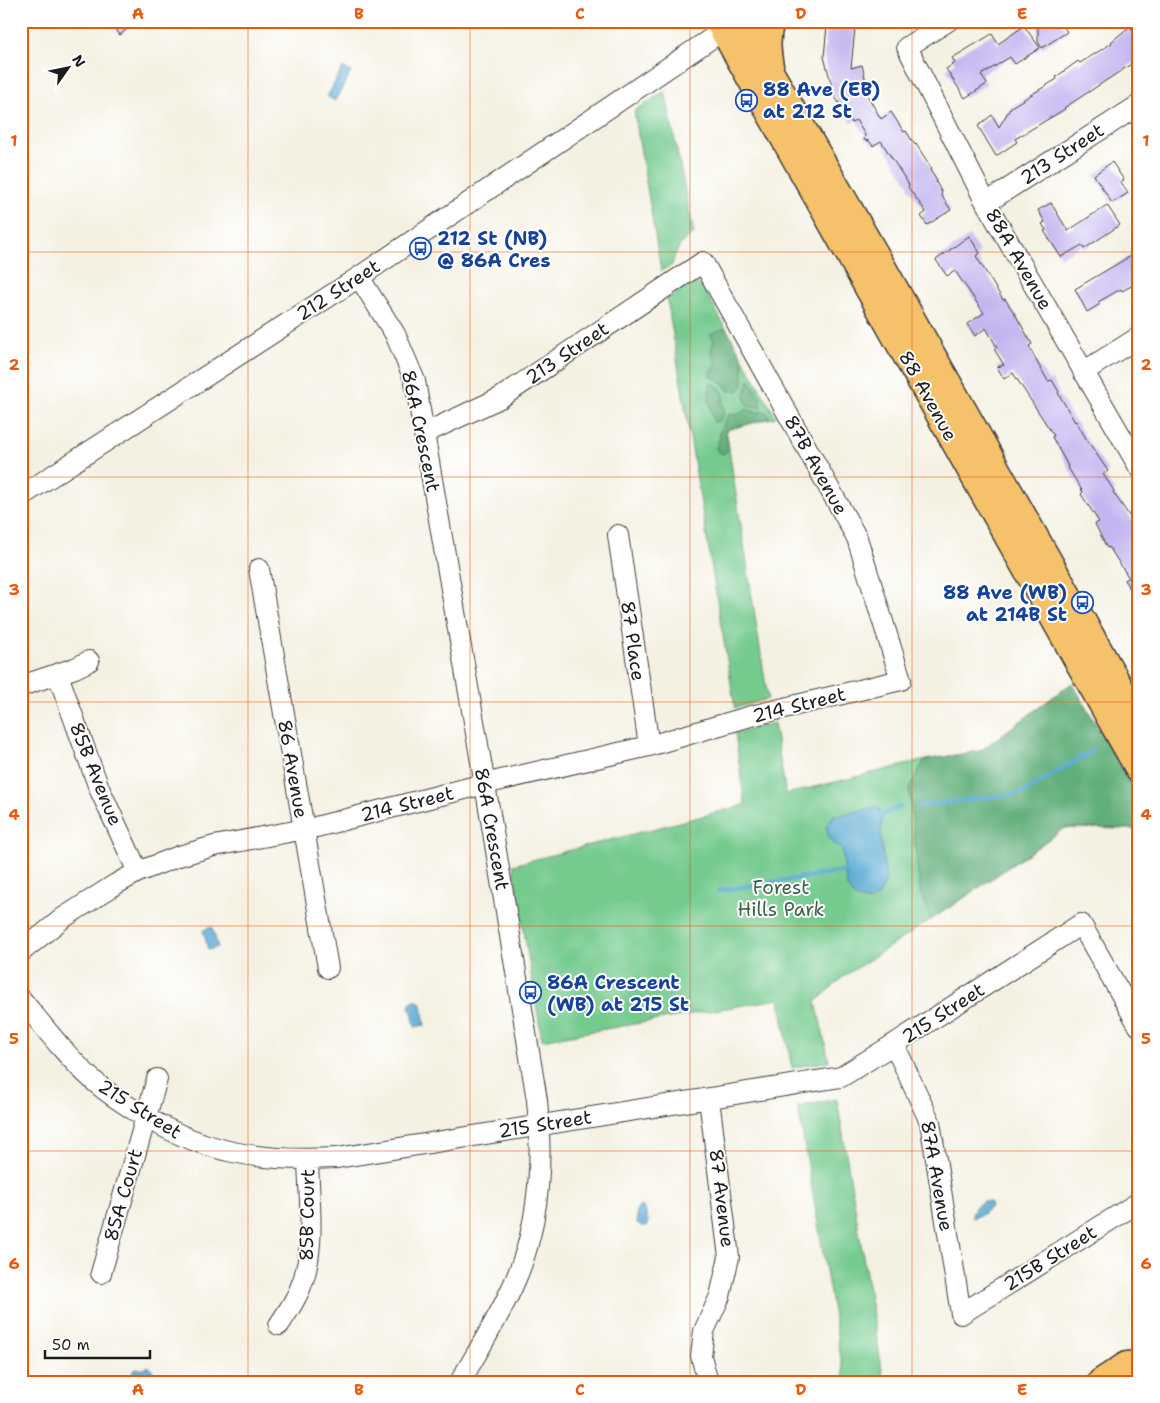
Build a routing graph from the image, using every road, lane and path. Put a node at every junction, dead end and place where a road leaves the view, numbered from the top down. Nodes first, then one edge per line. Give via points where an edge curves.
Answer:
1 (771, 21) edge
2 (948, 21) edge
3 (730, 24) edge
4 (773, 76) junction
5 (1139, 105) edge
6 (986, 202) junction
7 (703, 262) joint
8 (359, 277) junction
9 (1139, 337) edge
10 (1084, 372) junction
11 (425, 433) junction
12 (1139, 467) edge
13 (21, 496) edge
14 (618, 535) dead end
15 (259, 569) dead end
16 (89, 661) dead end
17 (58, 674) junction
18 (901, 680) joint
19 (21, 686) edge
20 (1139, 721) edge
21 (1131, 736) edge
22 (649, 746) junction
23 (1139, 770) edge
24 (484, 784) junction
25 (303, 830) junction
26 (138, 872) junction
27 (21, 952) edge
28 (328, 968) dead end
29 (21, 999) edge
30 (1139, 1026) edge
31 (894, 1044) junction
32 (157, 1078) dead end
33 (709, 1099) junction
34 (145, 1116) junction
35 (539, 1124) junction
36 (308, 1160) junction
37 (1139, 1202) edge
38 (101, 1273) dead end
39 (961, 1314) joint
40 (279, 1325) dead end
41 (1135, 1358) edge
42 (460, 1382) edge
43 (708, 1382) edge
44 (1101, 1382) edge

1 - 4 main road via 766,48
2 - 6 street, 88A Avenue via 907,47
3 - 4 main road, 88 Avenue
3 - 8 street, 212 Street
3 - 21 main road, 88 Avenue
4 - 20 main road, 88 Avenue
5 - 6 street, 213 Street
6 - 10 street, 88A Avenue
7 - 11 street, 213 Street via 500,398
7 - 18 street, 87B Avenue via 857,538
8 - 11 street, 86A Crescent via 395,334 415,381
8 - 13 street, 212 Street
9 - 10 street
10 - 12 street, 88A Avenue
11 - 24 street, 86A Crescent
14 - 22 street, 87 Place
15 - 25 street, 86 Avenue
16 - 17 street
17 - 19 street
17 - 26 street, 85B Avenue via 99,788
18 - 22 street, 214 Street via 751,716
21 - 23 main road, 88 Avenue
22 - 24 street, 214 Street
24 - 25 street, 214 Street
24 - 35 street, 86A Crescent
25 - 26 street, 214 Street via 200,850
25 - 28 street, 86 Avenue
26 - 27 street, 214 Street via 77,908
29 - 34 street, 215 Street via 94,1082
30 - 31 street, 215 Street via 1081,924
31 - 33 street, 215 Street via 840,1076
31 - 39 street, 87A Avenue via 930,1122
32 - 34 street, 85A Court
33 - 35 street, 215 Street
33 - 43 street, 87 Avenue via 729,1257 720,1296 704,1331 701,1356
34 - 36 street, 215 Street via 176,1134 222,1151
34 - 38 street, 85A Court
35 - 36 street, 215 Street
35 - 42 street, 86A Crescent via 540,1184 526,1248 502,1308
36 - 40 street, 85B Court via 308,1266 299,1291
37 - 39 street, 215B Street
41 - 44 main road

